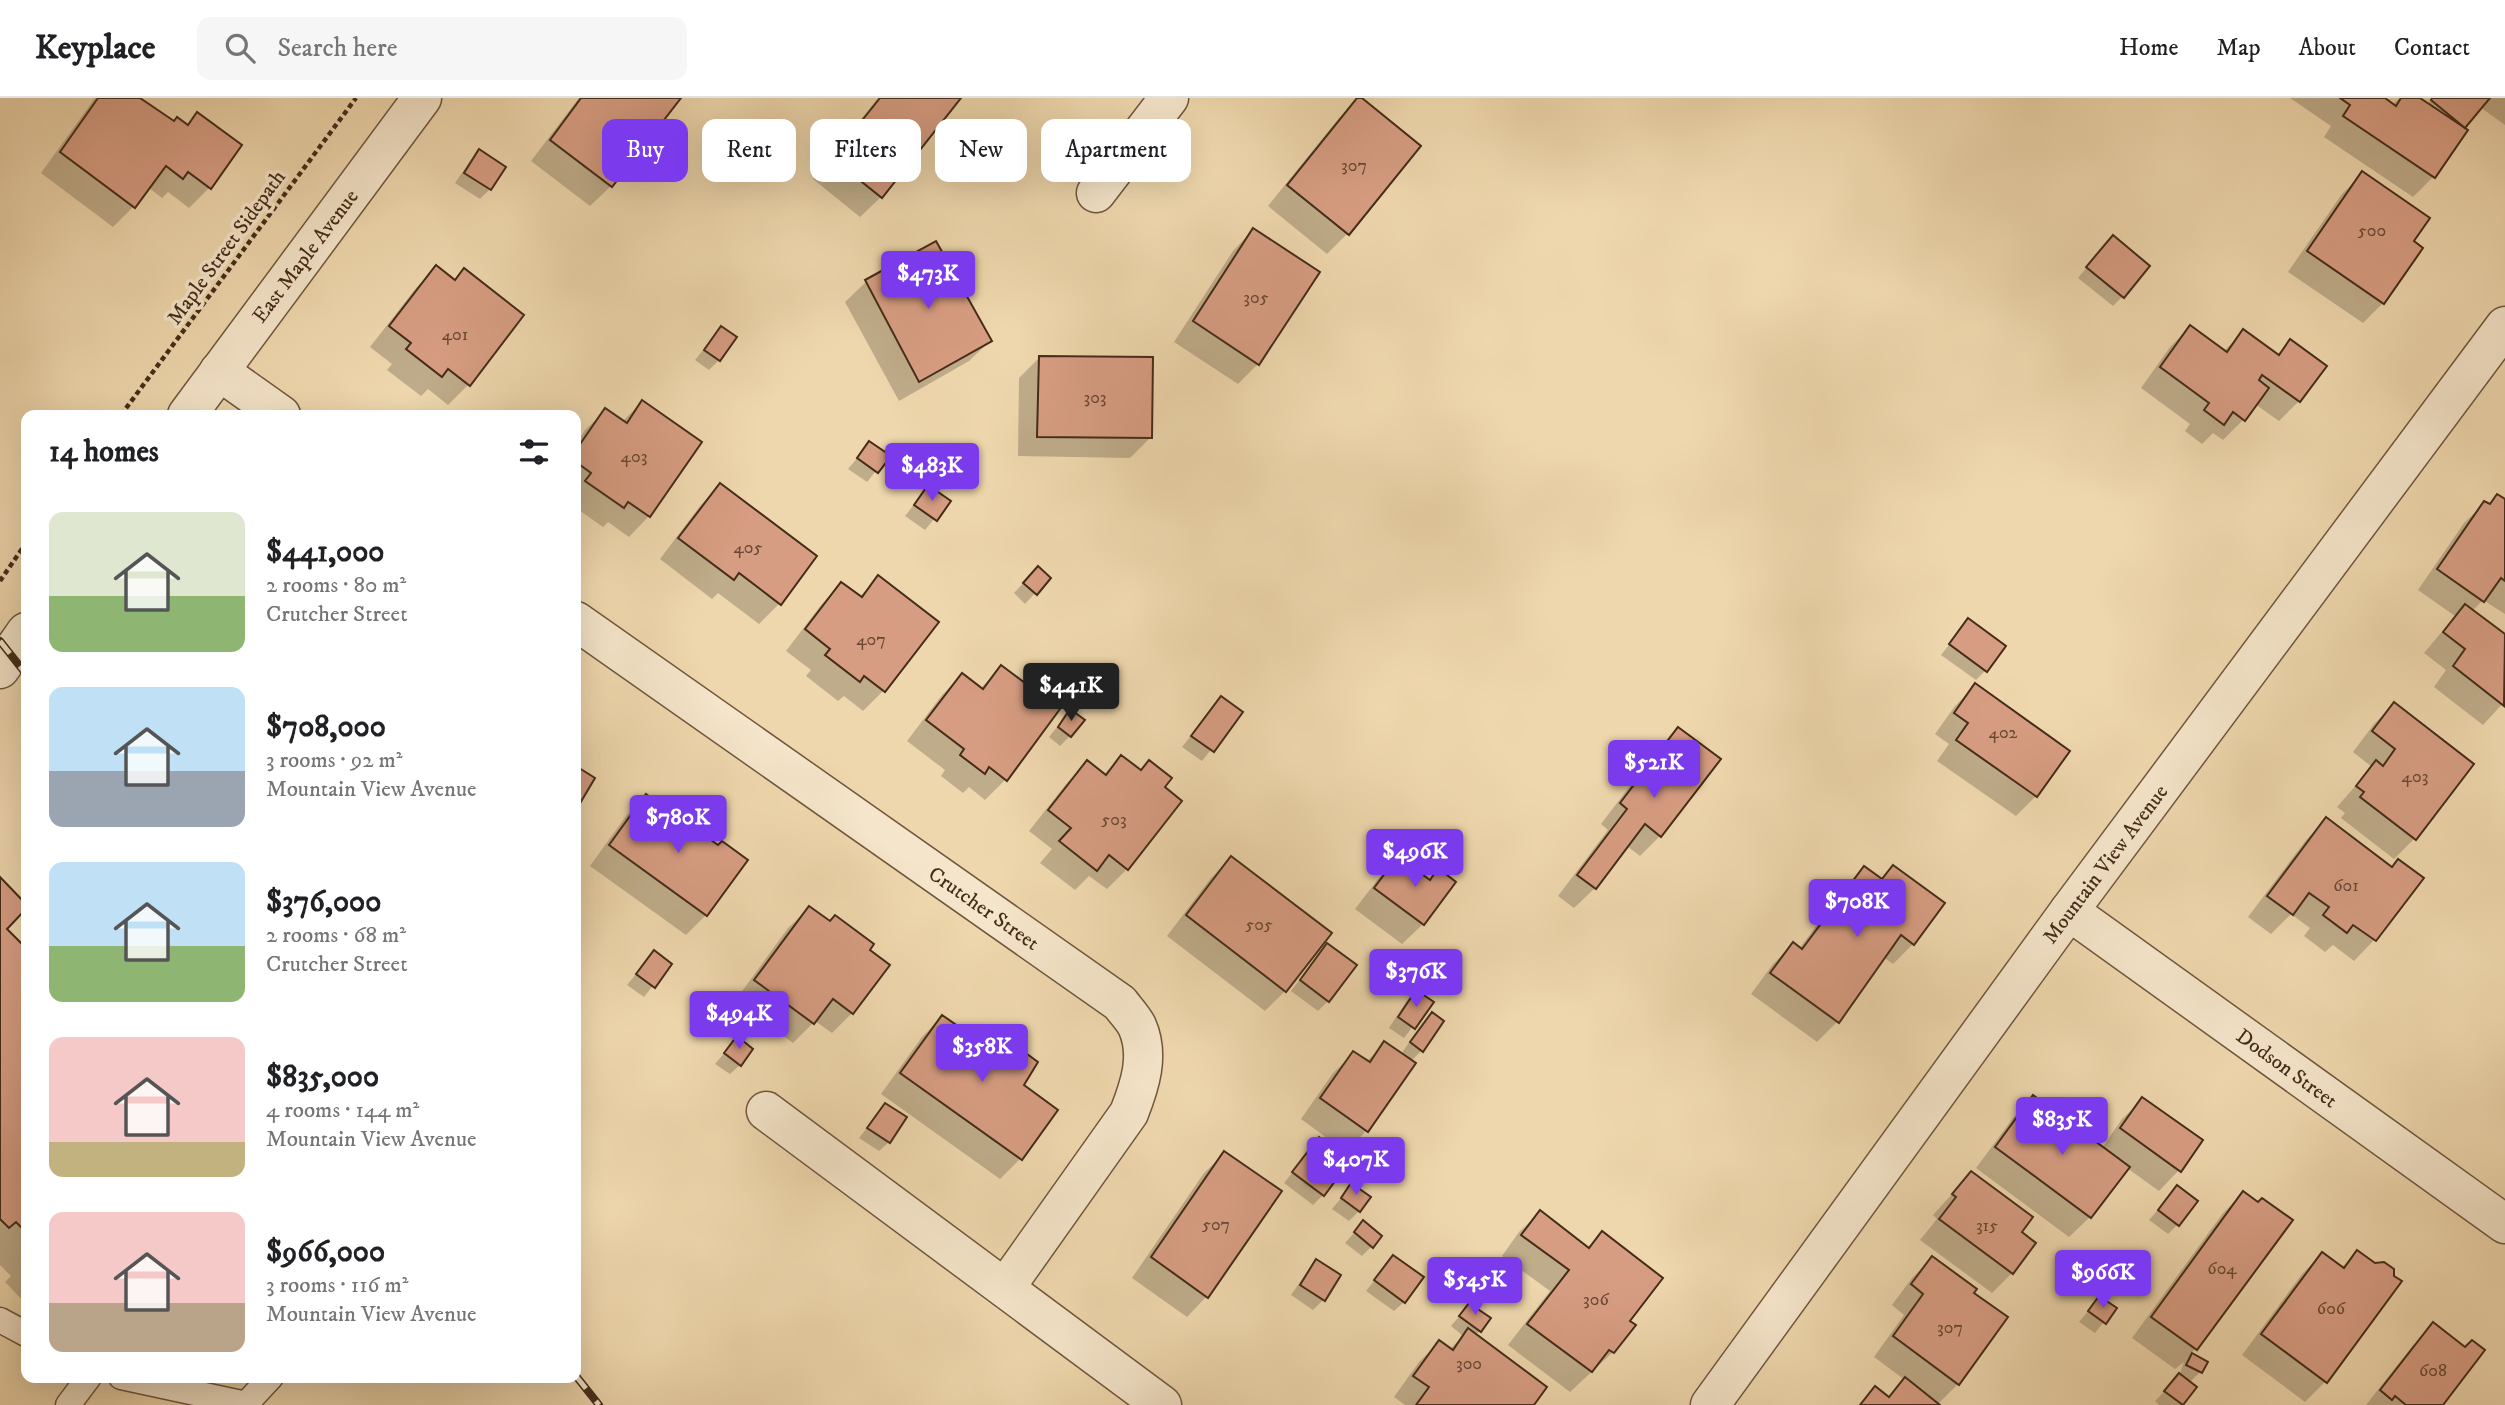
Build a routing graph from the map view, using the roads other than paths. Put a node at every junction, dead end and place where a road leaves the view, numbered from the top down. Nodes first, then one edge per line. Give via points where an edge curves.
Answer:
1 (422, 98) edge
2 (1169, 98) edge
3 (1096, 193) dead end
4 (2505, 326) edge
5 (219, 371) junction
6 (191, 410) edge
7 (274, 410) edge
8 (581, 625) edge
9 (21, 639) edge
10 (0, 668) edge
11 (2070, 911) junction
12 (766, 1111) dead end
13 (2505, 1224) edge
14 (1004, 1288) junction
15 (0, 1320) edge
16 (21, 1331) edge
17 (84, 1383) edge
18 (149, 1383) edge
19 (265, 1383) edge
20 (68, 1405) edge
21 (1162, 1405) edge
22 (1710, 1405) edge

1 - 5 street, East Maple Avenue
2 - 3 street
4 - 11 street, Mountain View Avenue
5 - 6 street, East Maple Avenue
5 - 7 street
8 - 14 street, Crutcher Street via 1120,1003 1137,1025 1144,1053 1129,1113
9 - 10 street
11 - 13 street, Dodson Street
11 - 22 street, Mountain View Avenue
12 - 14 street
14 - 21 street
15 - 16 lane
17 - 20 lane
18 - 19 lane via 246,1404

